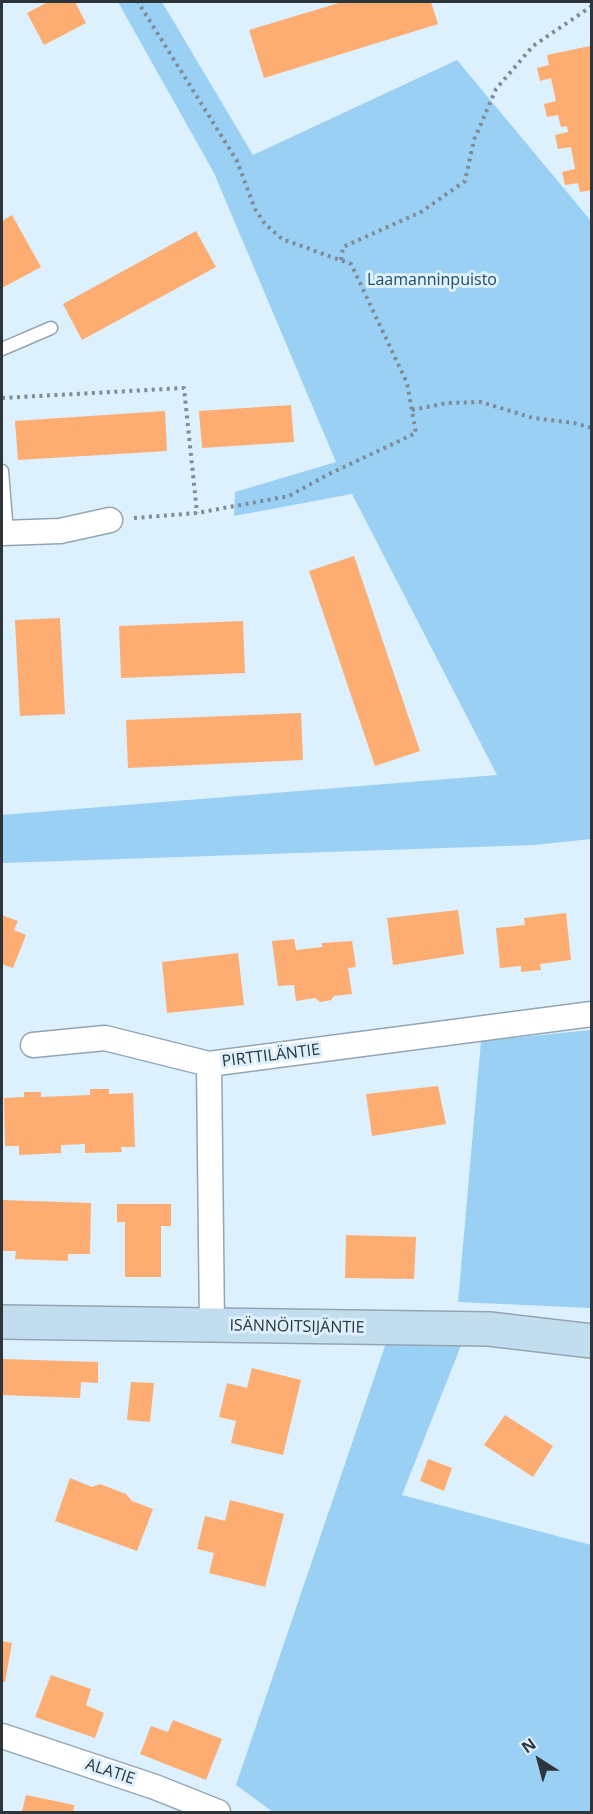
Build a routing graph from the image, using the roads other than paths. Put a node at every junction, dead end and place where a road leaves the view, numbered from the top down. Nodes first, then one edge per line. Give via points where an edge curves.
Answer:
1 (51, 327) dead end
2 (2, 349) edge
3 (2, 471) edge
4 (110, 520) road end
5 (4, 533) edge
6 (591, 1014) edge
7 (33, 1046) dead end
8 (209, 1064) junction
9 (2, 1322) edge
10 (212, 1326) junction
11 (591, 1341) edge
12 (2, 1736) edge
13 (218, 1812) edge

1 - 2 lane
3 - 5 lane
4 - 5 street via 60,531
6 - 8 street, PIRTTILÄNTIE
7 - 8 street via 105,1038
8 - 10 street, PIRTTILÄNTIE
9 - 10 street, ISÄNNÖITSIJÄNTIE
10 - 11 street, ISÄNNÖITSIJÄNTIE via 489,1329
12 - 13 street, ALATIE

